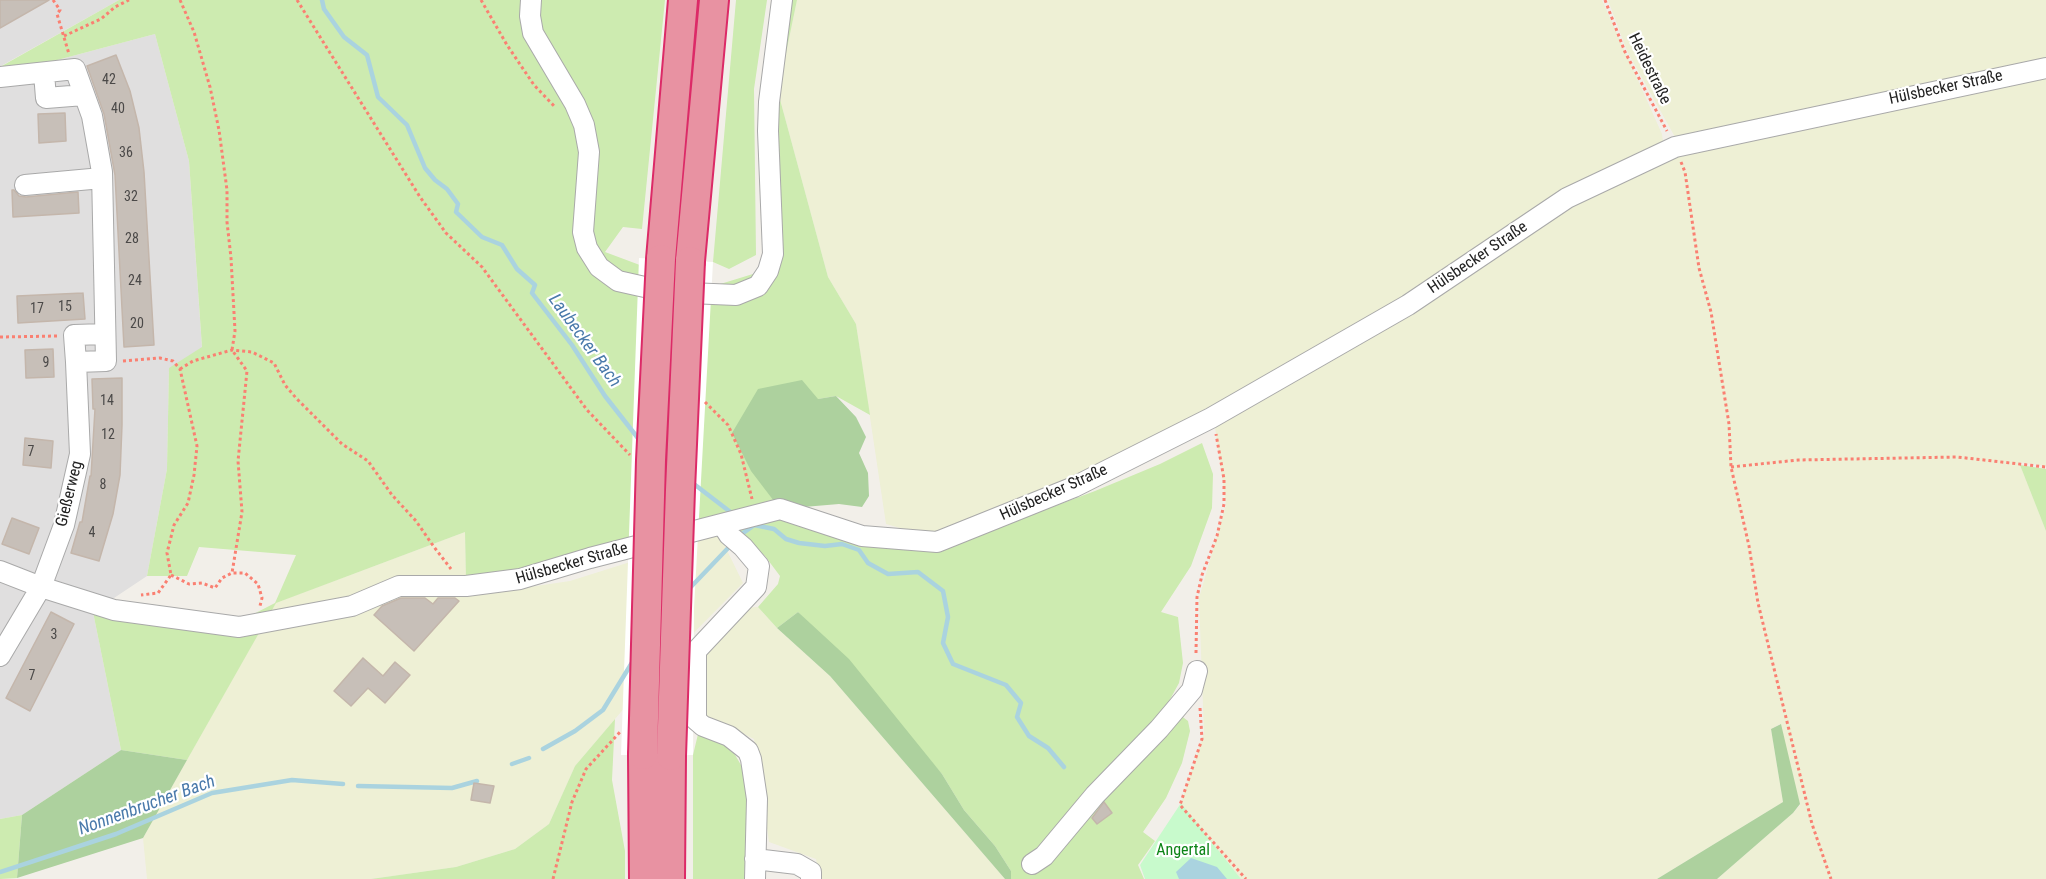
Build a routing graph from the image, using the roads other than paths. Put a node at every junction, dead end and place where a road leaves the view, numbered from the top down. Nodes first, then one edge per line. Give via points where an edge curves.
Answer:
1 (531, 0) edge
2 (683, 0) edge
3 (714, 0) edge
4 (782, 0) edge
5 (2046, 68) edge
6 (44, 73) junction
7 (0, 77) edge
8 (84, 95) junction
9 (102, 178) junction
10 (25, 185) dead end
11 (105, 334) junction
12 (76, 362) junction
13 (731, 535) junction
14 (0, 572) edge
15 (41, 587) junction
16 (0, 656) edge
17 (1197, 671) dead end
18 (755, 859) junction
19 (1032, 864) dead end
20 (644, 879) edge
21 (670, 879) edge
22 (755, 879) edge
23 (811, 879) edge

1 - 4 street via 533,33 585,125 588,152 582,232 599,267 618,281 667,292 736,295 758,286 773,254 769,102
2 - 20 highway, bridge via 661,260 651,460 643,755
3 - 21 highway, bridge via 690,261
5 - 13 street, Hülsbecker Straße via 1675,147 1567,198 1408,305 1211,418 1074,487 937,542 862,536 780,509
6 - 7 street
6 - 8 street via 75,69
6 - 8 street via 46,98
8 - 9 street via 92,116
9 - 10 street
9 - 11 street
11 - 12 street via 106,361
11 - 12 street, Gießerweg via 74,335
12 - 15 street, Gießerweg via 80,454 64,525
13 - 15 street, Hülsbecker Straße via 590,558 520,579 466,586 399,586 352,606 239,627 114,610
13 - 18 street via 759,566 756,587 696,651 696,720 729,736 748,751 757,799
14 - 15 street, Hülsbecker Straße
15 - 16 street, Gießerweg
17 - 19 street via 1192,690 1159,729 1095,795 1044,856
18 - 22 street
18 - 23 street via 797,864 811,872

